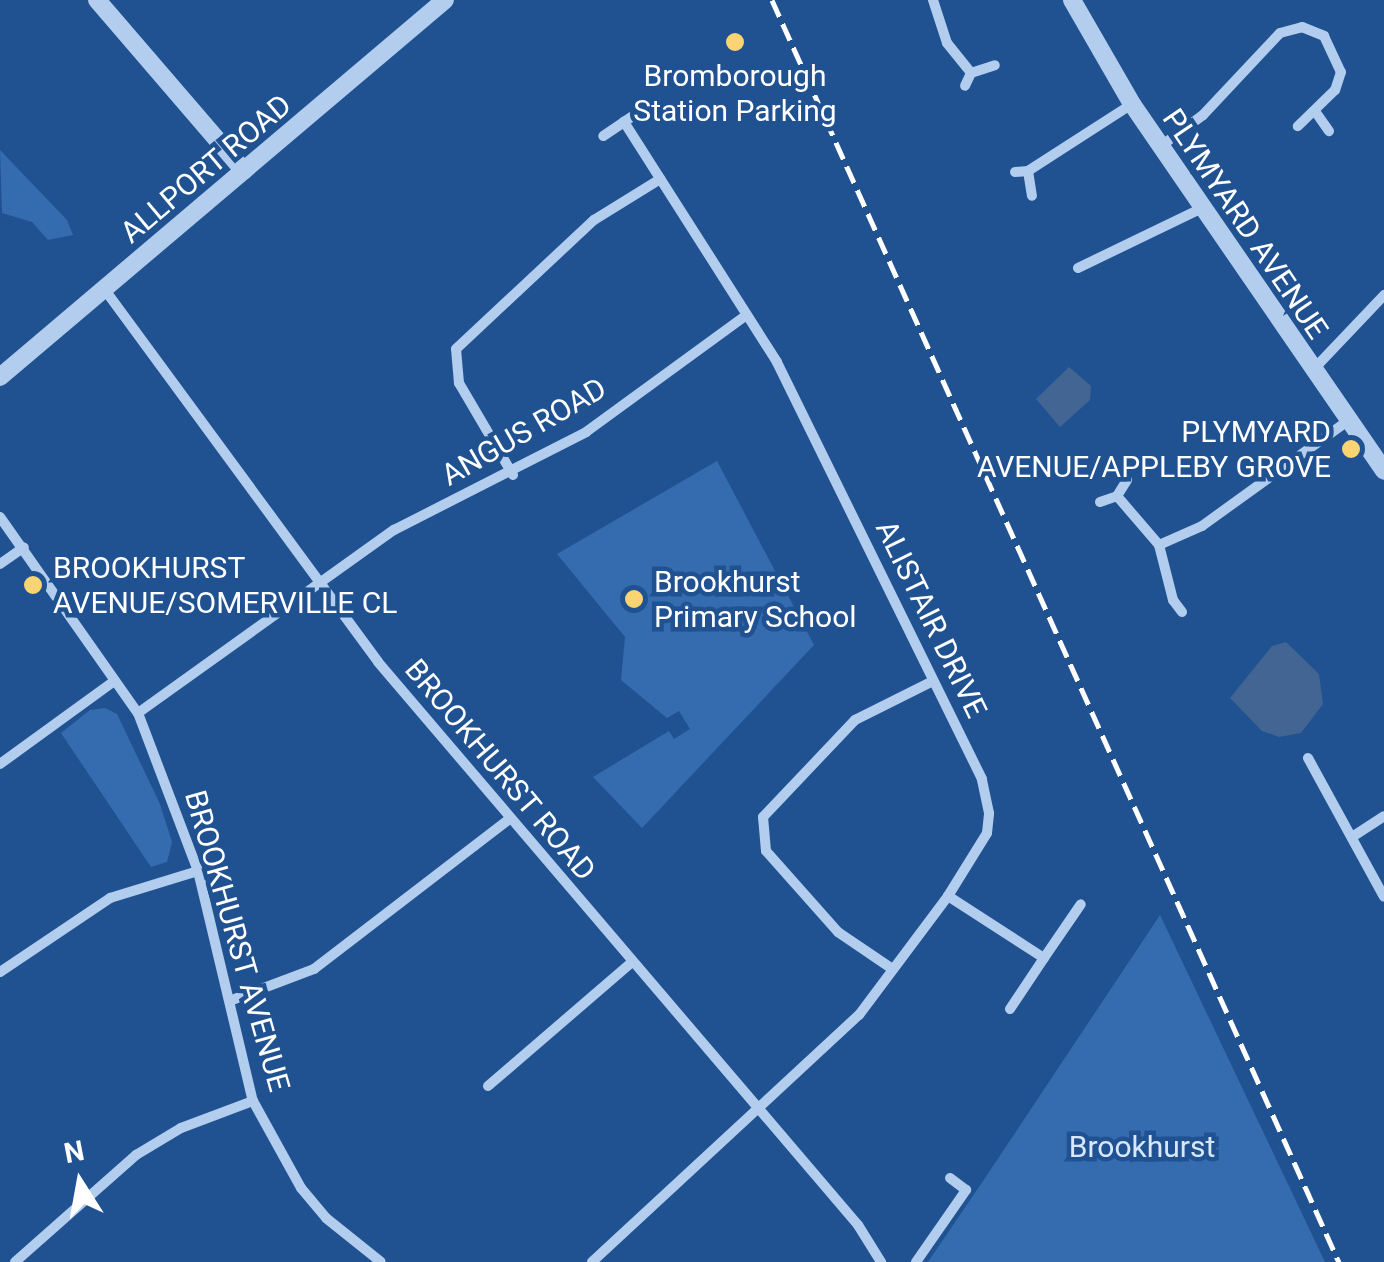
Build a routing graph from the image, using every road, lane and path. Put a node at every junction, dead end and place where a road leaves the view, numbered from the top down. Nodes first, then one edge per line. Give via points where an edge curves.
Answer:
1 (97, 0) edge
2 (933, 0) edge
3 (1072, 0) edge
4 (435, 3) edge
5 (996, 65) dead end
6 (971, 73) junction
7 (966, 86) dead end
8 (1132, 104) junction
9 (645, 108) dead end
10 (1317, 114) junction
11 (624, 122) junction
12 (1298, 126) dead end
13 (1329, 131) dead end
14 (603, 136) dead end
15 (1161, 146) junction
16 (1028, 171) junction
17 (244, 172) junction
18 (1015, 172) dead end
19 (660, 180) junction
20 (1032, 196) dead end
21 (1202, 208) junction
22 (1078, 268) dead end
23 (105, 290) junction
24 (1384, 295) edge
25 (745, 316) junction
26 (1311, 372) junction
27 (0, 377) edge
28 (1346, 422) junction
29 (1384, 471) edge
30 (512, 474) junction
31 (1127, 480) dead end
32 (1117, 496) junction
33 (1100, 502) dead end
34 (0, 517) edge
35 (1159, 545) junction
36 (24, 547) junction
37 (0, 564) edge
38 (323, 584) junction
39 (1173, 600) junction
40 (1160, 608) dead end
41 (1182, 612) dead end
42 (113, 682) junction
43 (931, 682) junction
44 (138, 714) junction
45 (1308, 758) dead end
46 (0, 764) edge
47 (1384, 816) edge
48 (508, 821) junction
49 (1352, 837) junction
50 (198, 871) junction
51 (948, 896) junction
52 (1384, 896) edge
53 (1082, 904) dead end
54 (1044, 958) junction
55 (630, 964) junction
56 (892, 968) junction
57 (0, 972) edge
58 (232, 1000) junction
59 (1010, 1009) dead end
60 (488, 1086) dead end
61 (254, 1102) junction
62 (756, 1108) junction
63 (950, 1178) dead end
64 (15, 1262) edge
65 (381, 1262) edge
66 (592, 1262) edge
67 (881, 1262) edge
68 (916, 1262) edge

1 - 17 street
2 - 6 street via 947,43
3 - 8 street, PLYMYARD AVENUE
4 - 17 street, ALLPORT ROAD
5 - 6 street
6 - 7 street
8 - 15 street, PLYMYARD AVENUE
8 - 16 street
9 - 11 street
10 - 12 street
10 - 13 street
10 - 15 street via 1341,72 1324,36 1302,27 1280,33 1203,115
11 - 14 street
11 - 19 street, ALISTAIR DRIVE
15 - 21 street, PLYMYARD AVENUE
16 - 18 street
16 - 20 street
17 - 23 street, ALLPORT ROAD
19 - 25 street, ALISTAIR DRIVE
19 - 30 street via 567,243 456,350 458,383
21 - 22 street
21 - 26 street, PLYMYARD AVENUE
23 - 27 street, ALLPORT ROAD
23 - 38 street, BROOKHURST ROAD
24 - 26 street
25 - 30 street, ANGUS ROAD via 586,432
25 - 43 street, ALISTAIR DRIVE via 777,362
26 - 28 street, PLYMYARD AVENUE
28 - 29 street, PLYMYARD AVENUE
28 - 35 street via 1202,526
30 - 38 street, ANGUS ROAD via 394,530
31 - 32 street
32 - 33 street
32 - 35 street
34 - 36 street, BROOKHURST AVENUE
35 - 39 street
36 - 37 street
36 - 42 street, BROOKHURST AVENUE
38 - 44 street, ANGUS ROAD
38 - 48 street, BROOKHURST ROAD
39 - 40 street
39 - 41 street
42 - 44 street, BROOKHURST AVENUE
42 - 46 street
43 - 51 street, ALISTAIR DRIVE via 982,779 989,813 987,833
43 - 56 street via 855,720 763,818 766,852 838,932
44 - 50 street, BROOKHURST AVENUE
45 - 49 street
47 - 49 street
48 - 55 street, BROOKHURST ROAD
48 - 58 street via 314,969
49 - 52 street
50 - 57 street via 110,898
50 - 58 street, BROOKHURST AVENUE
51 - 54 street
51 - 56 street, ALISTAIR DRIVE
53 - 54 street
54 - 59 street
55 - 60 street
55 - 62 street, BROOKHURST ROAD
56 - 62 street, ALISTAIR DRIVE via 859,1016
58 - 61 street, BROOKHURST AVENUE
61 - 64 street via 182,1128 136,1155
61 - 65 street, BROOKHURST AVENUE via 302,1188 336,1228
62 - 66 street, ALISTAIR DRIVE
62 - 67 street, BROOKHURST ROAD via 858,1225
63 - 68 street via 966,1190

